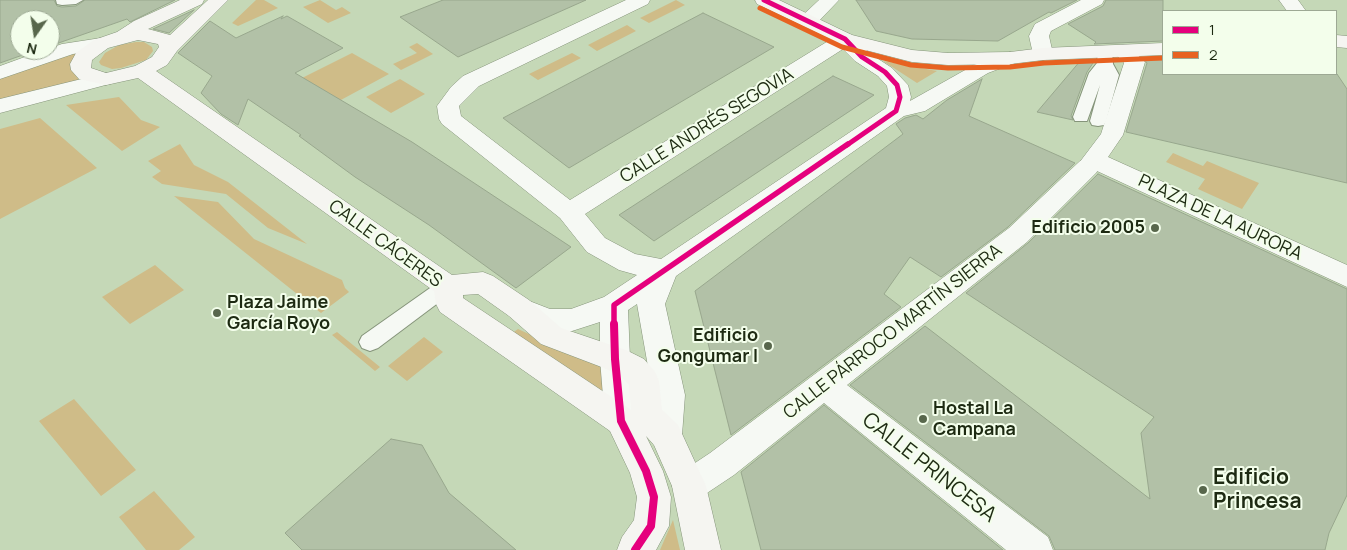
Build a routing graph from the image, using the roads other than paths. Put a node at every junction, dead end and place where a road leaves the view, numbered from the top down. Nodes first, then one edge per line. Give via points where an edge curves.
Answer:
1 (76, 0) edge
2 (195, 0) edge
3 (219, 0) edge
4 (641, 0) edge
5 (764, 0) edge
6 (830, 0) edge
7 (1095, 0) edge
8 (62, 1) edge
9 (808, 21) junction
10 (124, 36) junction
11 (845, 39) junction
12 (101, 44) junction
13 (168, 48) junction
14 (1162, 49) edge
15 (1043, 54) junction
16 (1111, 55) junction
17 (1010, 58) junction
18 (142, 71) junction
19 (0, 73) edge
20 (106, 79) junction
21 (0, 106) edge
22 (896, 111) junction
23 (1081, 117) dead end
24 (1098, 120) dead end
25 (1090, 164) junction
26 (569, 212) junction
27 (664, 270) junction
28 (1347, 277) edge
29 (446, 286) junction
30 (614, 305) junction
31 (519, 308) junction
32 (370, 342) dead end
33 (615, 359) junction
34 (824, 385) junction
35 (621, 421) junction
36 (666, 435) junction
37 (689, 486) junction
38 (635, 550) edge
39 (703, 550) edge
40 (1035, 550) edge

1 - 8 lane
2 - 10 main road
3 - 13 main road
4 - 26 street via 471,81 448,106 450,119
5 - 9 main road
6 - 9 street
7 - 15 street via 1042,28 1038,36
9 - 11 main road
10 - 12 main road
10 - 13 main road via 144,34 160,37
11 - 17 main road via 912,56
11 - 22 street via 897,85 900,96
11 - 26 street, CALLE ANDRÉS SEGOVIA
12 - 19 street via 69,48
12 - 20 main road via 83,57 80,64 86,75
13 - 18 main road via 160,61
14 - 16 main road
15 - 16 main road
15 - 17 main road
16 - 23 lane via 1097,73
16 - 24 lane via 1111,75
16 - 25 street via 1135,62 1112,135
17 - 22 street via 981,69 918,106
18 - 20 main road
18 - 29 main road, CALLE CÁCERES
20 - 21 street
22 - 27 street
25 - 28 street, PLAZA DE LA AURORA
25 - 34 street, CALLE PÁRROCO MARTÍN SIERRA via 1018,235
26 - 27 street via 596,245 629,263
27 - 30 street
27 - 36 street via 651,304 670,394
29 - 31 main road via 483,283
29 - 32 lane
29 - 35 main road, CALLE CÁCERES via 450,304
30 - 31 street via 572,320 548,320
30 - 33 street
31 - 33 main road via 550,336
33 - 35 street
33 - 36 main road via 633,368 644,381 647,416
34 - 37 street, CALLE PÁRROCO MARTÍN SIERRA
34 - 40 street, CALLE PRINCESA
35 - 38 main road via 646,471 654,497 650,526
36 - 37 main road
37 - 39 main road

